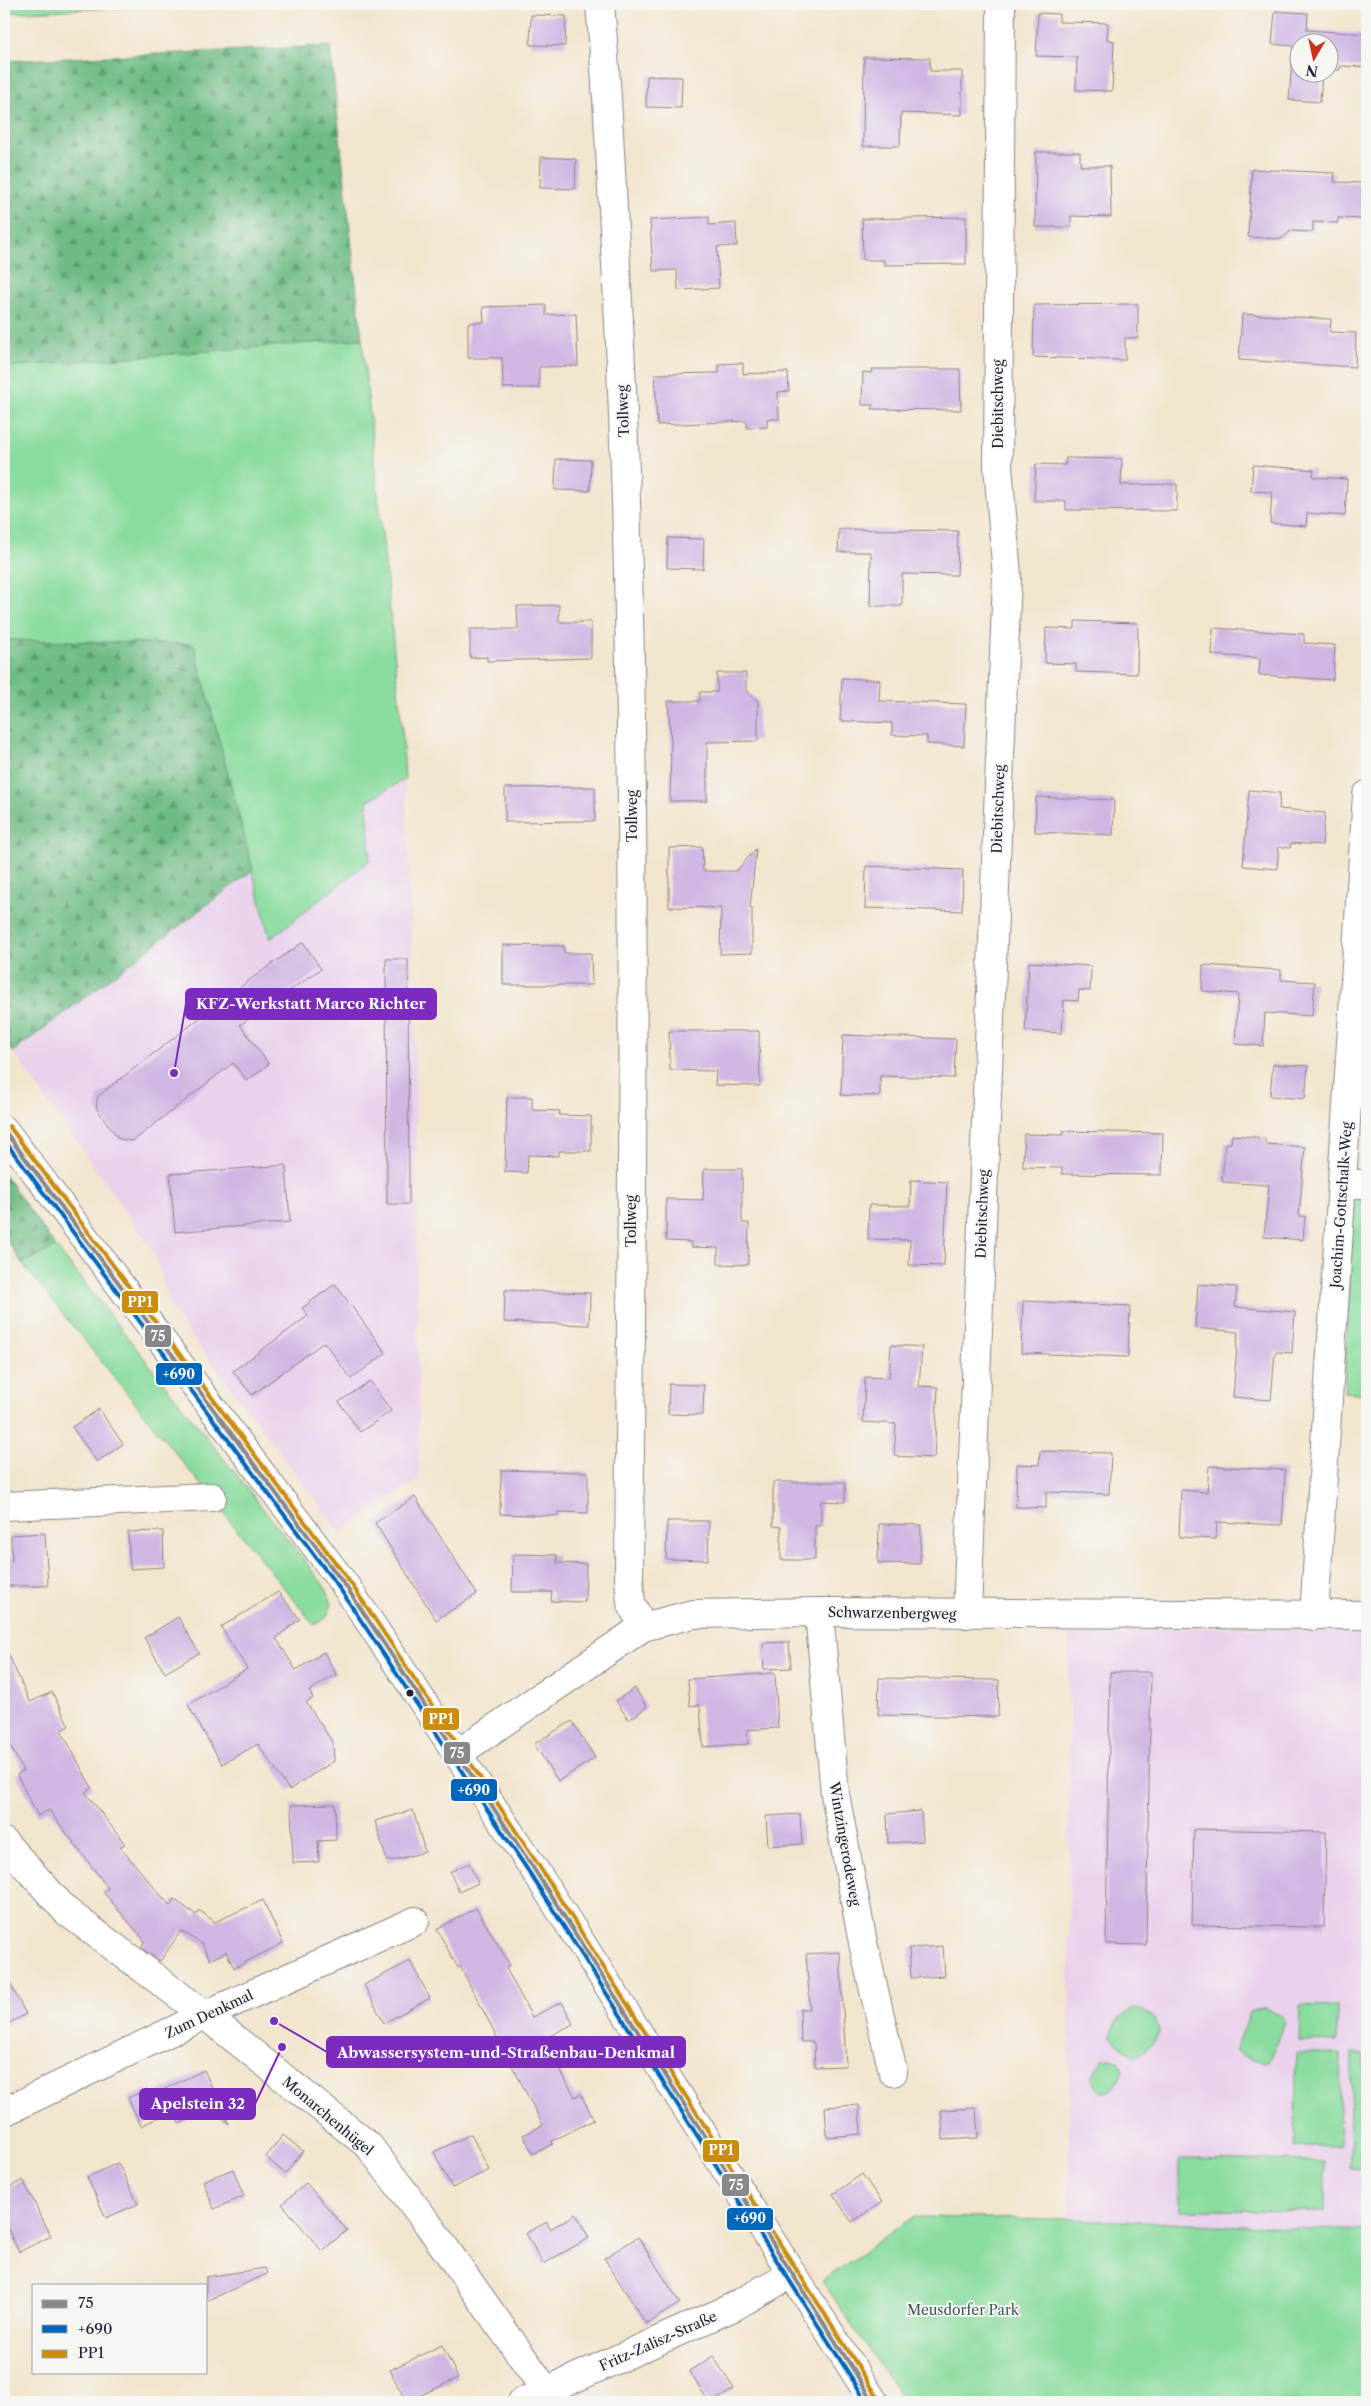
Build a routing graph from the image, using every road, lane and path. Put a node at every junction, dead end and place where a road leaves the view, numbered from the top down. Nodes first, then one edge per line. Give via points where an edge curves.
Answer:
1 (600, 4) edge
2 (1001, 4) edge
3 (1367, 794) edge
4 (4, 1130) edge
5 (1355, 1184) edge
6 (212, 1497) dead end
7 (4, 1506) edge
8 (819, 1612) junction
9 (967, 1614) junction
10 (1367, 1615) edge
11 (1314, 1616) junction
12 (643, 1627) junction
13 (457, 1754) junction
14 (4, 1842) edge
15 (415, 1921) dead end
16 (205, 2015) junction
17 (893, 2072) dead end
18 (4, 2112) edge
19 (791, 2274) junction
20 (551, 2396) edge
21 (522, 2402) edge
22 (874, 2402) edge

1 - 12 street, Tollweg via 623,398 632,704 629,1578 632,1603
2 - 9 street, Diebitschweg via 998,465 1007,577
3 - 5 street, Joachim-Gottschalk-Weg
4 - 13 street via 347,1588
5 - 11 street, Joachim-Gottschalk-Weg
6 - 7 street
8 - 9 street, Schwarzenbergweg
8 - 12 street, Schwarzenbergweg via 692,1614
8 - 17 street, Wintzingerodeweg via 834,1794 863,1943
9 - 11 street, Schwarzenbergweg
10 - 11 street, Schwarzenbergweg
12 - 13 street, Schwarzenbergweg
13 - 19 street via 534,1869
14 - 16 street, Monarchenhügel via 66,1911
15 - 16 street, Zum Denkmal
16 - 18 street, Zum Denkmal
16 - 20 street, Monarchenhügel via 369,2146
19 - 20 street, Fritz-Zalisz-Straße via 733,2307
19 - 22 street
20 - 21 street, Fritz-Zalisz-Straße

